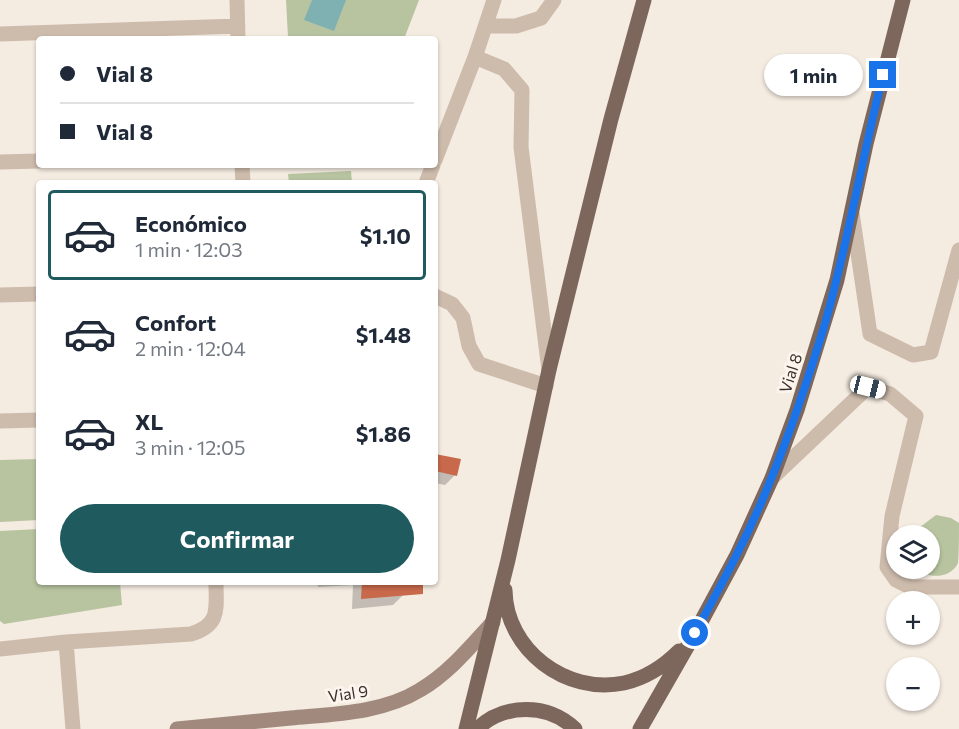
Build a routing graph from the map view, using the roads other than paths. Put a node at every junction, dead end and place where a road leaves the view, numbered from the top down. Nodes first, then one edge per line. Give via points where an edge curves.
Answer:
1 (237, 0) edge
2 (494, 0) edge
3 (554, 0) edge
4 (644, 0) edge
5 (903, 0) edge
6 (486, 26) junction
7 (238, 33) edge
8 (0, 34) edge
9 (475, 57) junction
10 (438, 152) edge
11 (36, 161) edge
12 (0, 162) edge
13 (852, 213) junction
14 (959, 250) edge
15 (36, 294) edge
16 (0, 295) edge
17 (438, 297) edge
18 (547, 378) junction
19 (36, 420) edge
20 (0, 421) edge
21 (772, 478) junction
22 (508, 560) junction
23 (216, 585) edge
24 (959, 587) edge
25 (494, 622) junction
26 (695, 633) junction
27 (66, 642) junction
28 (0, 649) edge
29 (74, 729) edge
30 (177, 729) edge
31 (466, 729) edge
32 (477, 729) edge
33 (575, 729) edge
34 (640, 729) edge

1 - 7 street
2 - 6 street
3 - 6 street via 541,18 516,26
4 - 18 main road
5 - 13 main road, Vial 8
6 - 9 street
7 - 8 street
9 - 10 street
9 - 18 street via 504,69 522,90 521,147
11 - 12 street
13 - 14 street via 870,334 913,355 931,352
13 - 21 main road, Vial 8 via 824,327
15 - 16 street
17 - 18 street via 452,304 463,318 469,346 479,364
18 - 22 main road
19 - 20 street
21 - 24 street via 868,387 891,394 916,416 892,516 887,567 896,580 910,587
21 - 26 main road, Vial 8
22 - 25 main road
22 - 26 main road via 505,593 517,633 544,665 574,680 608,685 640,678 670,661
23 - 27 street via 214,618 199,632
25 - 30 street, Vial 9 via 446,672 399,701 338,713
25 - 31 main road
26 - 34 main road, Vial 8
27 - 28 street
27 - 29 street
32 - 33 main road via 491,718 519,709 548,712

